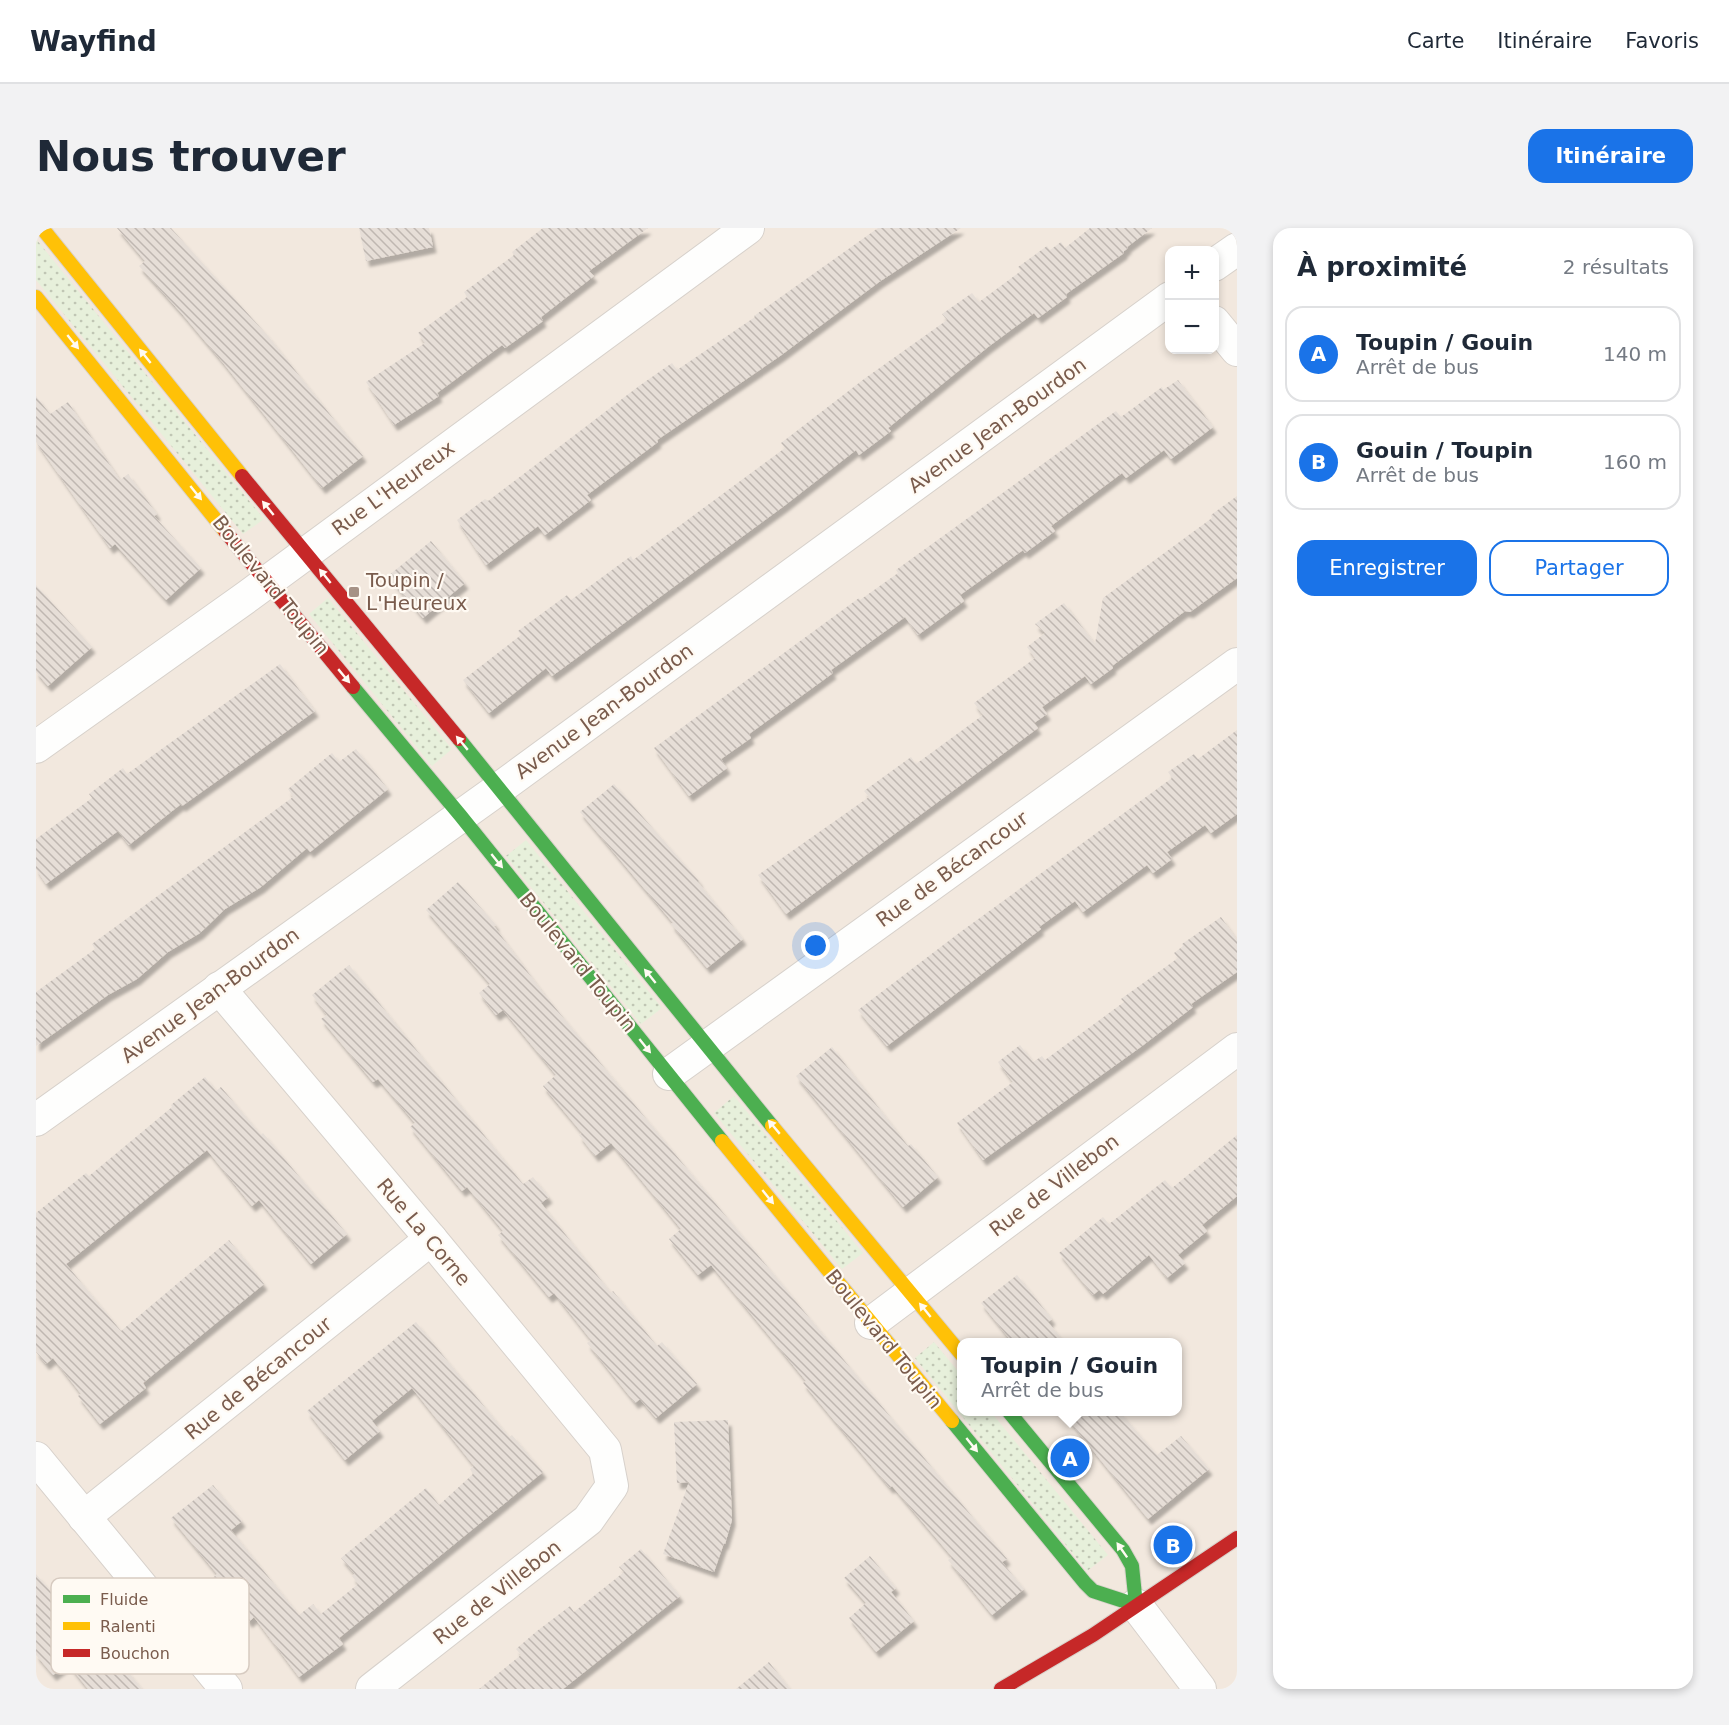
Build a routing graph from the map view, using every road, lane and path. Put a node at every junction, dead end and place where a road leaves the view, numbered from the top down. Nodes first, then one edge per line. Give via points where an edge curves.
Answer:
1 (42, 228) edge
2 (734, 232) edge
3 (1237, 249) edge
4 (1219, 263) edge
5 (36, 297) edge
6 (1167, 300) edge
7 (1219, 327) edge
8 (1237, 351) edge
9 (305, 553) junction
10 (267, 582) junction
11 (1237, 664) edge
12 (36, 747) edge
13 (500, 788) junction
14 (460, 815) junction
15 (219, 988) junction
16 (706, 1046) junction
17 (1237, 1049) edge
18 (669, 1074) junction
19 (36, 1120) edge
20 (431, 1239) junction
21 (910, 1292) junction
22 (871, 1323) junction
23 (957, 1349) edge
24 (1012, 1416) edge
25 (36, 1458) edge
26 (612, 1486) joint
27 (84, 1517) junction
28 (1237, 1538) edge
29 (134, 1578) edge
30 (1136, 1605) junction
31 (214, 1674) edge
32 (226, 1689) edge
33 (372, 1689) edge
34 (1001, 1689) edge
35 (1200, 1689) edge

9 -> 1 street
2 - 9 street, Rue L'Heureux
3 - 4 street
5 -> 10 street, Boulevard Toupin
6 - 13 street, Avenue Jean-Bourdon
7 - 8 street
9 - 10 street, Rue L'Heureux
13 -> 9 street
10 - 12 street, Rue L'Heureux
10 -> 14 street, Boulevard Toupin
11 - 16 street, Rue de Bécancour
13 - 14 street, Avenue Jean-Bourdon
16 -> 13 street
14 - 15 street, Avenue Jean-Bourdon
14 -> 18 street, Boulevard Toupin
15 - 19 street, Avenue Jean-Bourdon
15 - 20 street, Rue La Corne
16 - 18 street, Rue de Bécancour
21 -> 16 street
17 - 21 street, Rue de Villebon
18 -> 22 street, Boulevard Toupin
20 - 26 street, Rue La Corne via 605,1450
20 - 27 street, Rue de Bécancour
21 - 22 street, Rue de Villebon
23 -> 21 street
22 -> 30 street, Boulevard Toupin via 1084,1583 1093,1591
30 -> 24 street via 1132,1566 1123,1550
25 - 27 street
26 - 33 street, Rue de Villebon via 588,1520
27 - 29 street
28 - 30 street
30 - 34 street
30 - 35 street
31 - 32 street

